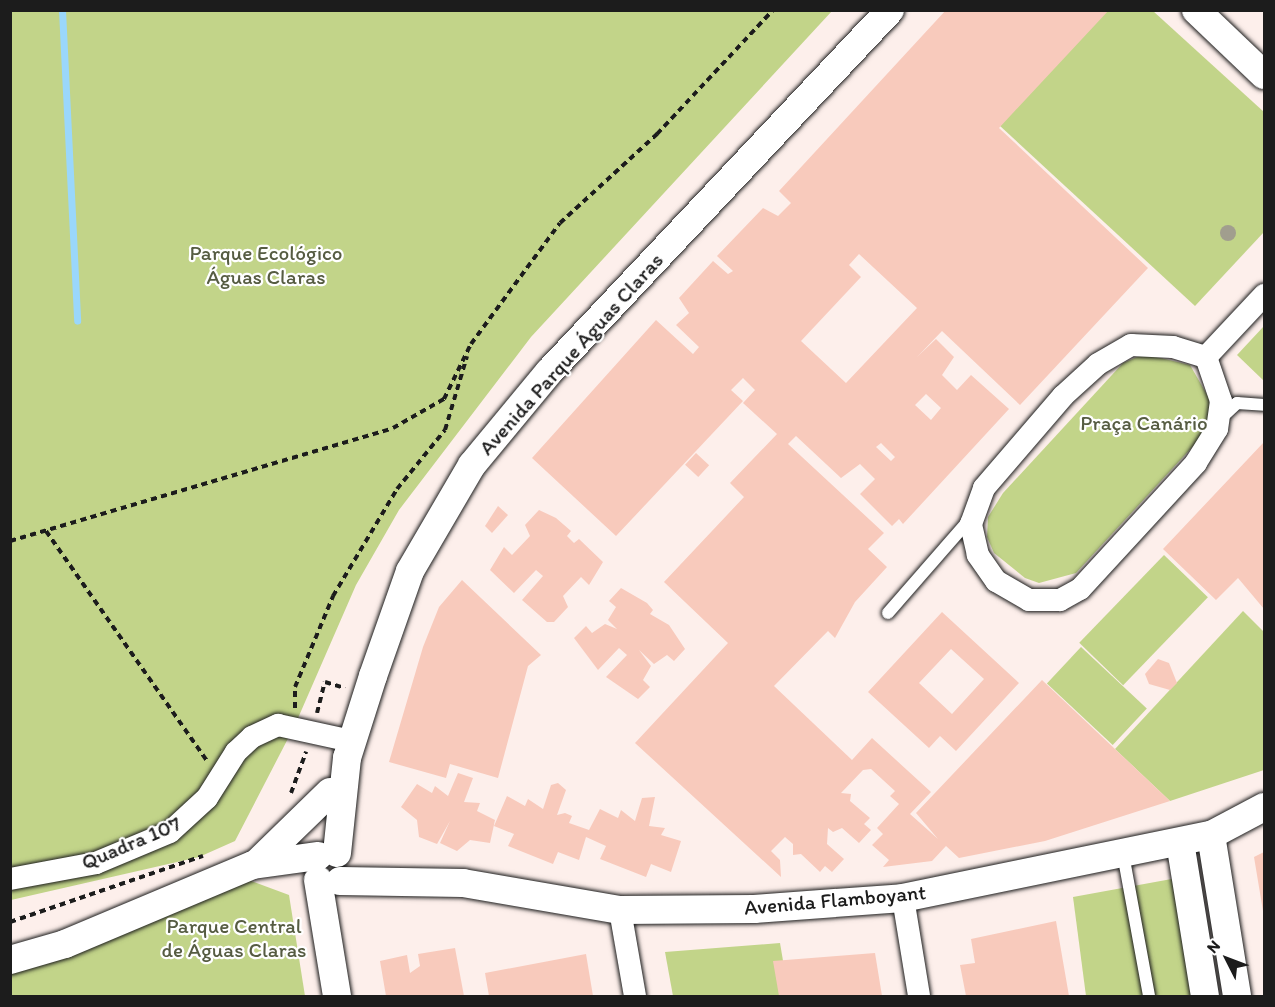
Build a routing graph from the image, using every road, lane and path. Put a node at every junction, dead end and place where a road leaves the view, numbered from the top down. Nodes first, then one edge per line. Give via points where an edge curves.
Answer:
1 (773, 10) edge
2 (890, 10) edge
3 (1196, 10) edge
4 (1264, 75) edge
5 (1264, 295) edge
6 (471, 344) junction
7 (1206, 357) junction
8 (1264, 405) edge
9 (1218, 421) junction
10 (975, 512) junction
11 (46, 531) junction
12 (10, 541) edge
13 (888, 613) dead end
14 (294, 724) junction
15 (349, 749) junction
16 (221, 774) junction
17 (330, 792) junction
18 (1264, 807) edge
19 (1211, 835) junction
20 (1180, 842) junction
21 (1123, 854) junction
22 (246, 869) junction
23 (329, 869) junction
24 (10, 879) edge
25 (903, 898) junction
26 (620, 910) junction
27 (10, 960) edge
28 (337, 996) edge
29 (635, 996) edge
30 (919, 996) edge
31 (1149, 996) edge
32 (1205, 996) edge
33 (1238, 996) edge

1 - 6 path via 657,134 560,223
2 - 15 street, Avenida Parque Águas Claras via 549,372 472,465 410,571
3 - 4 street
5 - 7 street
6 - 11 path via 444,399 393,428
6 - 14 path via 445,430 397,489 333,596 295,687
7 - 9 street via 1221,401
7 - 10 street via 1173,347 1131,345 1098,364 984,488
8 - 9 lane via 1237,403
9 - 10 street via 1196,463 1080,589 1060,600 1029,600 996,581 978,555 971,524
10 - 13 lane
11 - 12 path
11 - 16 path via 194,750
14 - 15 street
14 - 16 street, Quadra 107 via 252,736
15 - 17 street, Avenida Parque Águas Claras
15 - 23 street, Avenida Parque Águas Claras
16 - 24 street, Quadra 107 via 190,818 170,832 96,863
17 - 22 street
17 - 23 street, Avenida Parque Águas Claras
18 - 19 street, Avenida Flamboyant
19 - 20 street, Avenida Flamboyant
19 - 33 street
20 - 21 street, Avenida Flamboyant
20 - 32 street
21 - 25 street, Avenida Flamboyant
21 - 31 lane
22 - 23 street, Avenida Flamboyant
22 - 27 street, Avenida Flamboyant
23 - 26 street, Avenida Flamboyant via 395,883 463,883
23 - 28 street, Avenida Parque Águas Claras via 332,966
25 - 26 street, Avenida Flamboyant via 754,909
25 - 30 street
26 - 29 street

